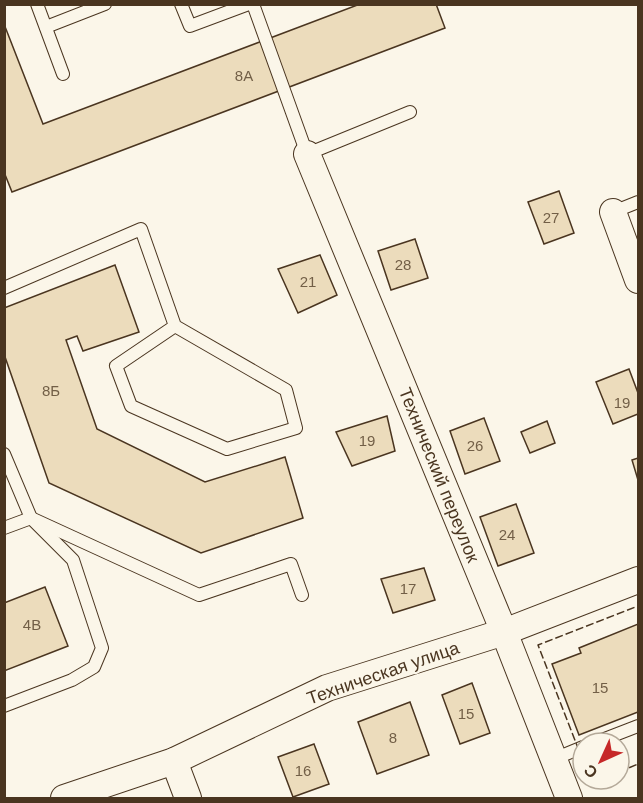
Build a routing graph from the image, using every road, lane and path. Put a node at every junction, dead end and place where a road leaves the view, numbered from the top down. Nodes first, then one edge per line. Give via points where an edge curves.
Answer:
1 (37, 4) edge
2 (105, 4) edge
3 (181, 4) edge
4 (251, 4) edge
5 (46, 27) junction
6 (63, 74) dead end
7 (410, 112) dead end
8 (307, 153) junction
9 (639, 202) edge
10 (614, 212) joint
11 (639, 280) edge
12 (4, 288) edge
13 (175, 326) junction
14 (4, 454) edge
15 (31, 519) junction
16 (4, 528) edge
17 (639, 580) edge
18 (302, 595) dead end
19 (504, 632) junction
20 (4, 706) edge
21 (571, 752) edge
22 (554, 759) junction
23 (174, 761) junction
24 (64, 798) edge
25 (188, 798) edge
26 (569, 798) edge

1 - 5 lane
2 - 5 lane
3 - 4 lane via 190,26
4 - 8 lane
5 - 6 lane
7 - 8 lane
8 - 19 street, Технический переулок
9 - 10 lane
10 - 11 street
12 - 13 lane via 141,229
13 - 13 lane via 286,390 296,428 227,449 131,406 116,366
14 - 15 lane
15 - 16 lane
15 - 18 lane via 200,595 291,564
15 - 20 lane via 73,560 102,648 94,666 72,680
17 - 19 street, Техническая улица
19 - 22 street, Технический переулок
19 - 23 street, Техническая улица via 327,688
21 - 22 lane
22 - 26 street, Технический переулок
23 - 24 street, Техническая улица
23 - 25 street

